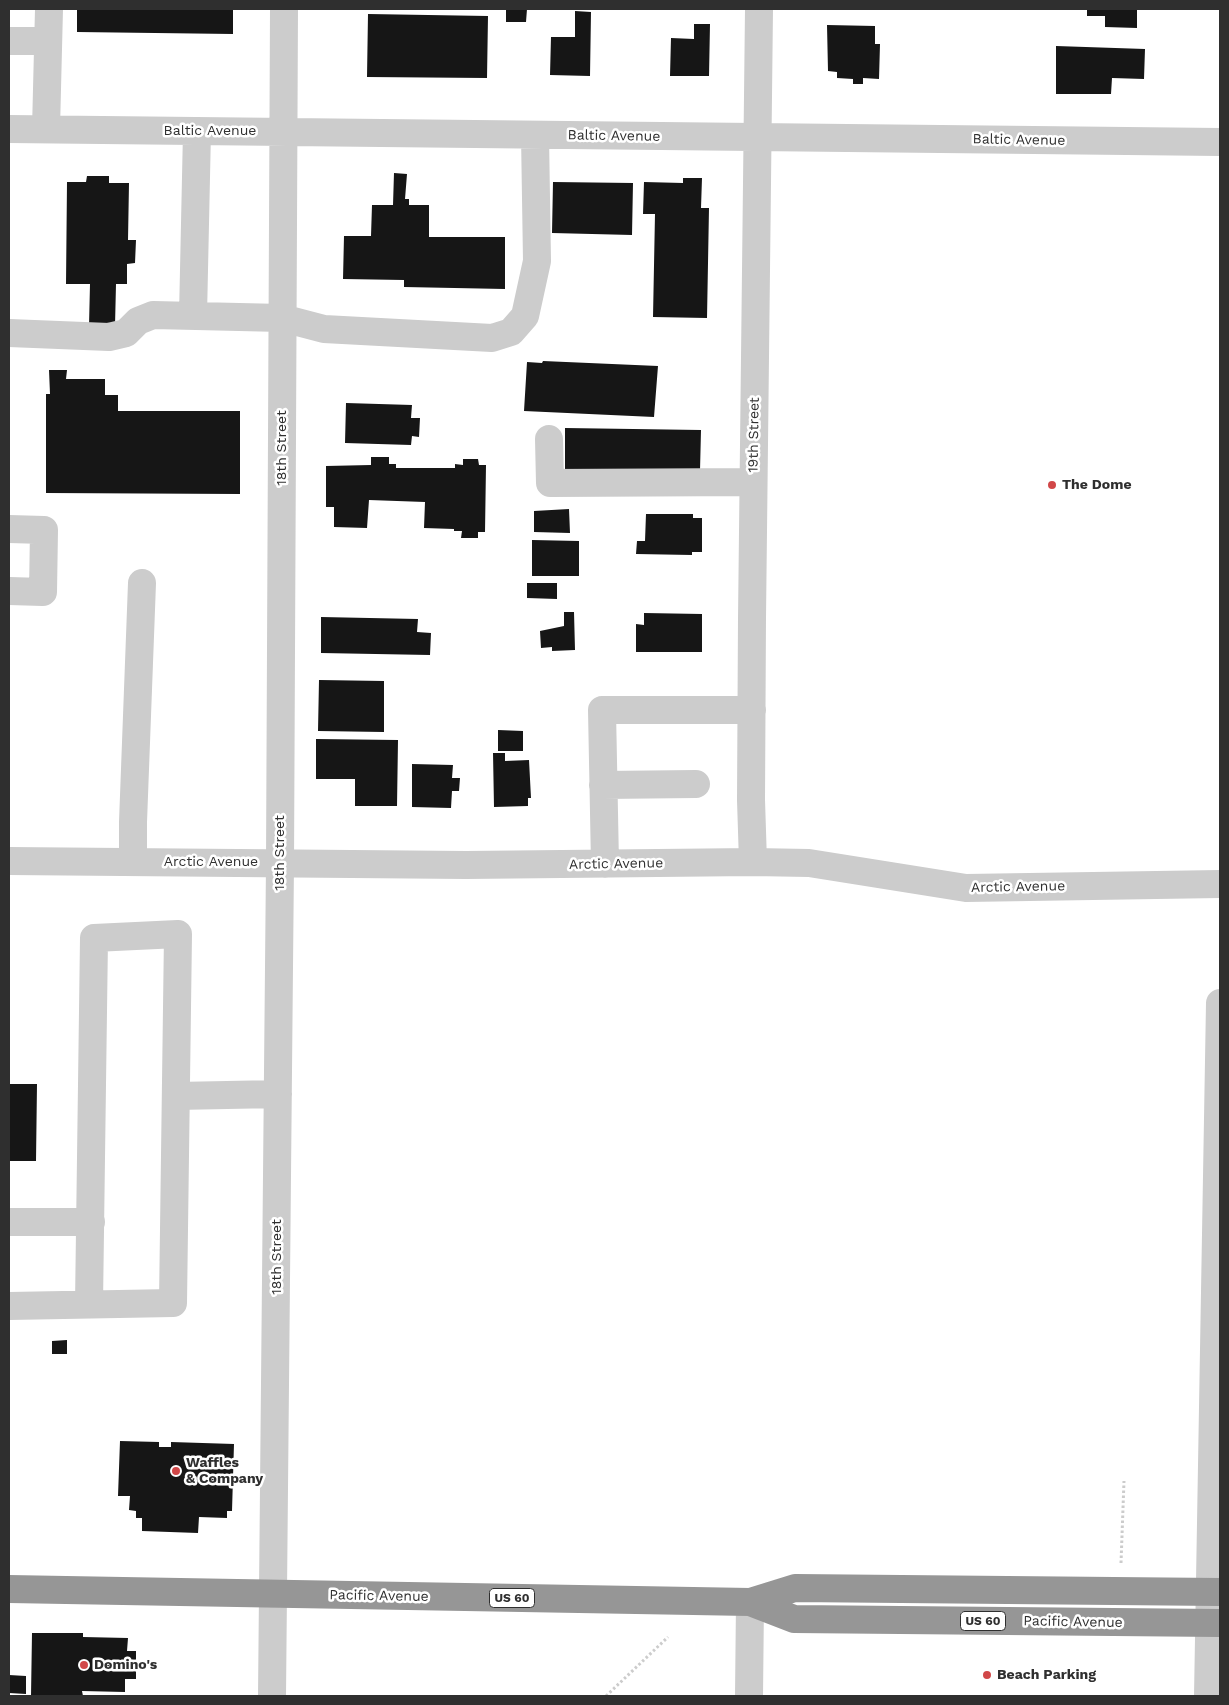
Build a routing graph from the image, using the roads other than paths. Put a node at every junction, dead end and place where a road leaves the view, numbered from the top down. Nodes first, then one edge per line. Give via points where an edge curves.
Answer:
1 (49, 9) edge
2 (284, 9) edge
3 (759, 9) edge
4 (9, 41) edge
5 (48, 41) junction
6 (9, 129) edge
7 (46, 129) junction
8 (197, 131) junction
9 (285, 132) junction
10 (535, 135) junction
11 (758, 138) junction
12 (1220, 142) edge
13 (193, 316) junction
14 (282, 318) junction
15 (9, 333) edge
16 (549, 439) dead end
17 (753, 482) junction
18 (9, 529) edge
19 (142, 583) dead end
20 (9, 591) edge
21 (752, 710) junction
22 (696, 784) dead end
23 (603, 785) junction
24 (9, 861) edge
25 (133, 862) junction
26 (753, 862) junction
27 (280, 863) junction
28 (605, 864) junction
29 (1220, 884) edge
30 (1220, 1003) edge
31 (278, 1094) junction
32 (176, 1096) junction
33 (9, 1222) edge
34 (91, 1222) junction
35 (89, 1304) junction
36 (9, 1306) edge
37 (9, 1589) edge
38 (1215, 1592) edge
39 (274, 1594) junction
40 (750, 1602) junction
41 (1215, 1623) edge
42 (272, 1696) edge
43 (749, 1696) edge
44 (1208, 1696) edge

1 - 5 street
2 - 9 street, 18th Street
3 - 11 street, 19th Street
4 - 5 street
5 - 7 street
6 - 7 street, Baltic Avenue
7 - 8 street, Baltic Avenue
8 - 9 street, Baltic Avenue
8 - 13 street
9 - 10 street, Baltic Avenue
9 - 14 street, 18th Street
10 - 11 street, Baltic Avenue
10 - 14 street via 537,261 525,316 511,332 492,338 324,329
11 - 12 street, Baltic Avenue
11 - 17 street, 19th Street
13 - 14 street
13 - 15 street via 153,316 138,321 126,333 109,337
14 - 27 street, 18th Street
16 - 17 street via 550,483
17 - 21 street, 19th Street
18 - 20 street via 44,530 43,592
19 - 25 street
21 - 23 street via 602,710
21 - 26 street, 19th Street
22 - 23 street
23 - 28 street
24 - 25 street, Arctic Avenue
25 - 27 street, Arctic Avenue
26 - 28 street, Arctic Avenue
26 - 29 street, Arctic Avenue via 809,864 966,888
27 - 28 street, Arctic Avenue
27 - 31 street, 18th Street
30 - 38 street
31 - 32 street
31 - 39 street, 18th Street
32 - 34 street via 178,934 94,938
32 - 35 street via 173,1302
33 - 34 street
34 - 35 street
35 - 36 street
37 - 39 highway, Pacific Avenue / US 60
38 - 40 highway, Pacific Avenue / US 60 via 795,1588
38 - 41 street
39 - 40 highway, Pacific Avenue / US 60
39 - 42 street, 18th Street
40 - 41 highway, Pacific Avenue / US 60 via 794,1619
40 - 43 street
41 - 44 street

